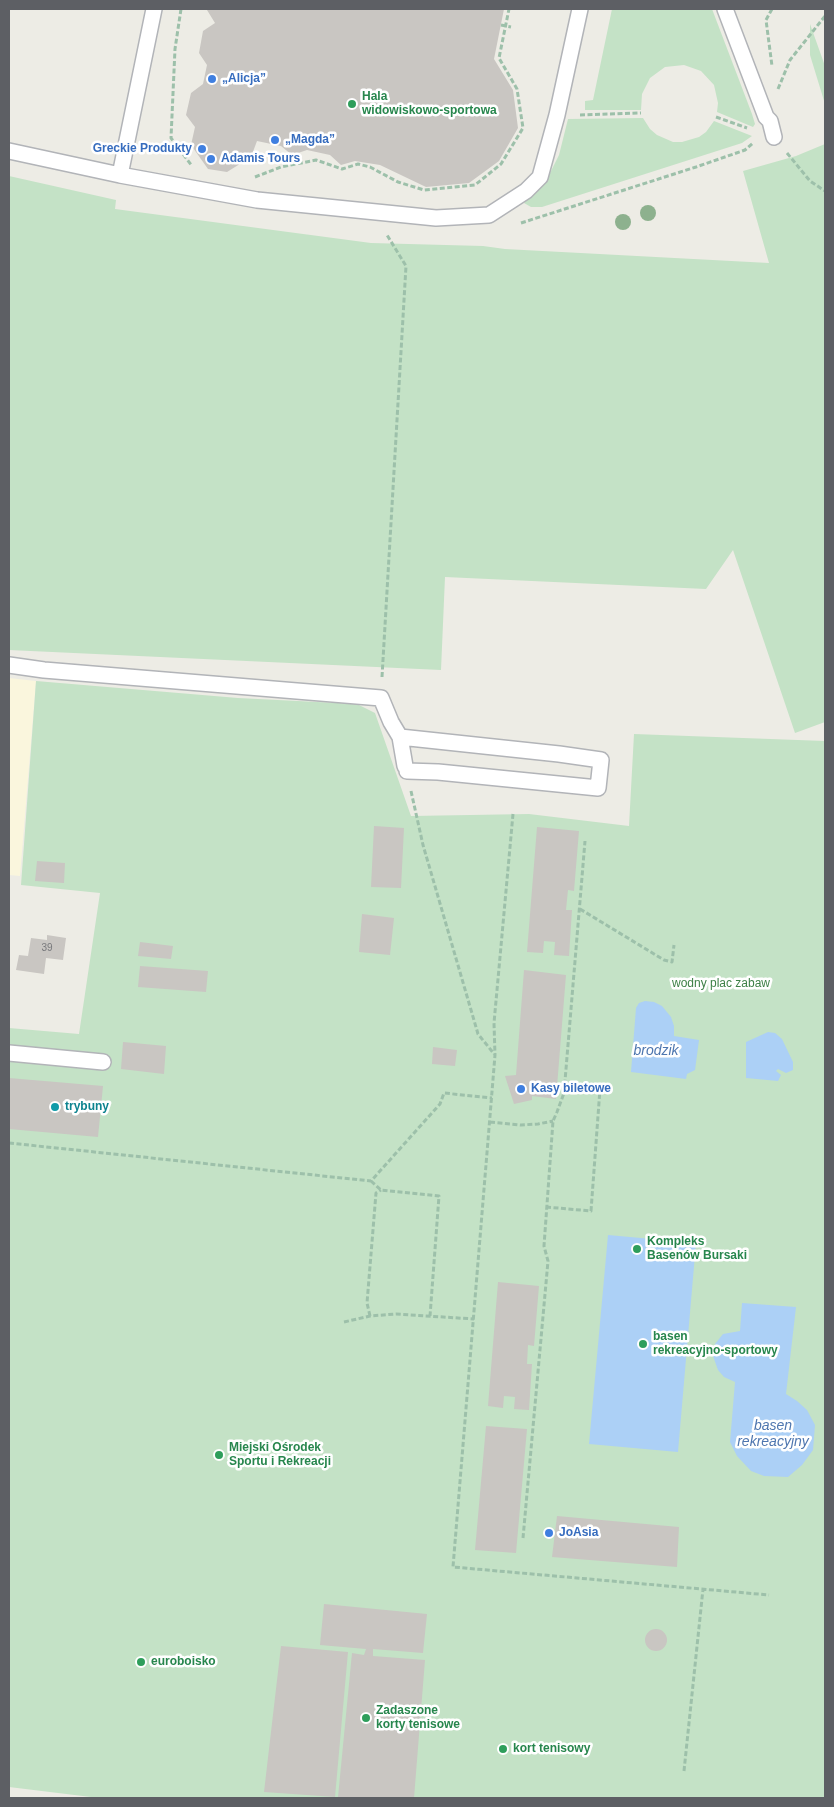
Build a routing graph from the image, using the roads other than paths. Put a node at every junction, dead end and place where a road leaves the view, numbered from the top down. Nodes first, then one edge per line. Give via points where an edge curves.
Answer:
1 (154, 9) edge
2 (580, 9) edge
3 (725, 9) edge
4 (774, 137) road end
5 (9, 151) edge
6 (120, 175) junction
7 (9, 665) edge
8 (400, 737) junction
9 (9, 1053) edge
10 (103, 1062) dead end

1 - 6 lane
2 - 6 lane via 558,115 540,177 526,191 489,215 436,218 384,214 258,200
3 - 4 lane
5 - 6 lane
7 - 8 lane via 381,698
8 - 8 lane via 406,769 598,788 601,760
9 - 10 lane

